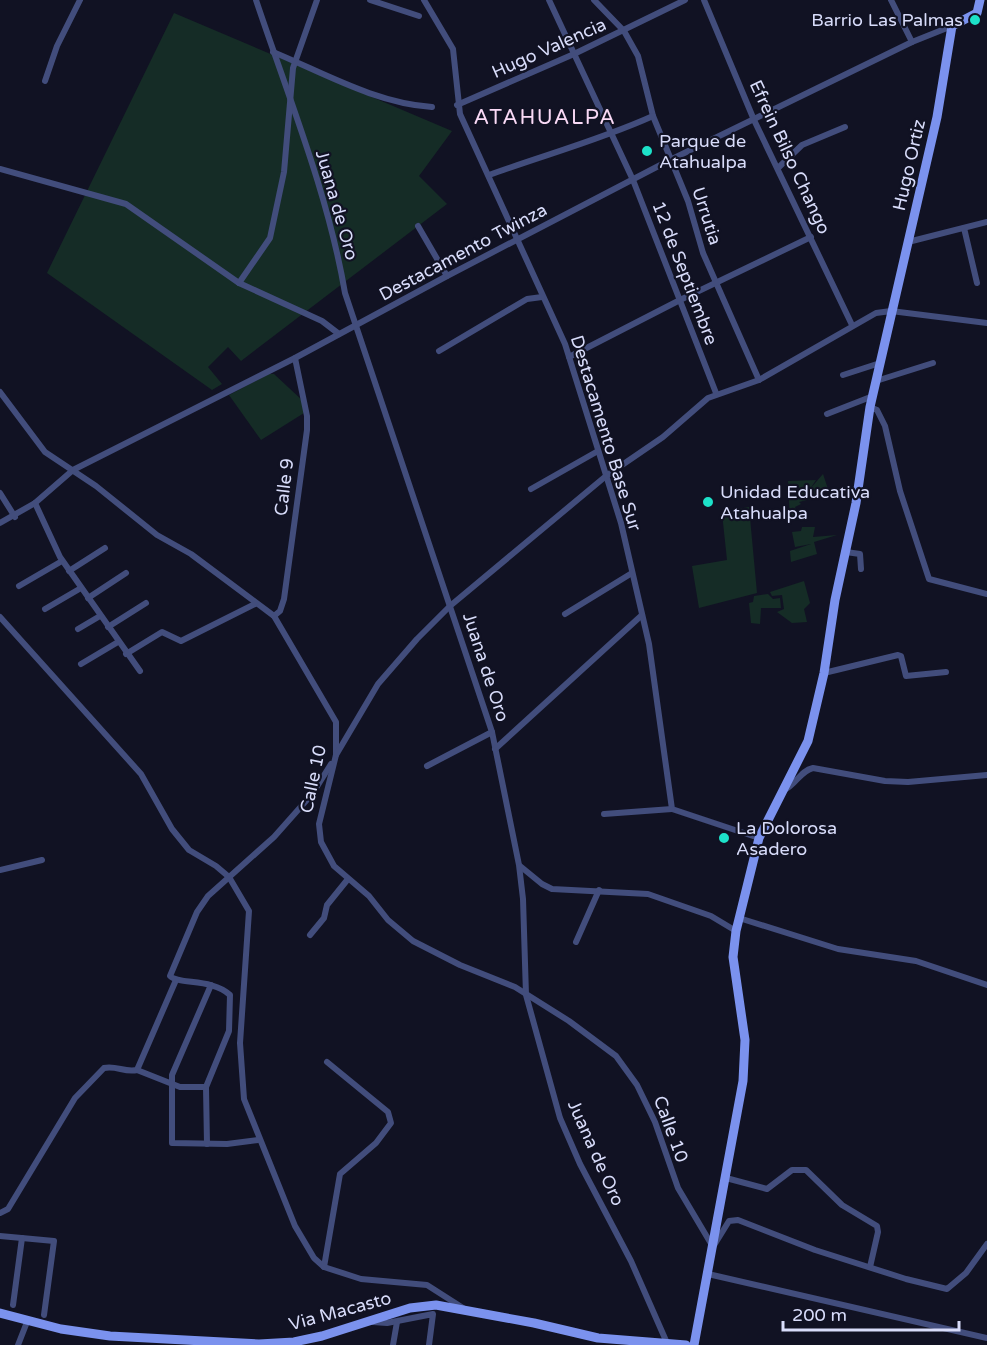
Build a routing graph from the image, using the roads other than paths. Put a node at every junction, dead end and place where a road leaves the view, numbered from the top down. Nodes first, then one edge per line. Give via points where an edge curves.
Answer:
1 (80, 0) edge
2 (255, 0) edge
3 (317, 0) edge
4 (370, 0) edge
5 (424, 0) edge
6 (549, 0) edge
7 (594, 0) edge
8 (685, 0) edge
9 (704, 0) edge
10 (891, 0) edge
11 (982, 6) edge
12 (419, 16) dead end
13 (952, 26) junction
14 (624, 31) junction
15 (912, 42) junction
16 (273, 52) junction
17 (574, 54) junction
18 (294, 61) junction
19 (45, 81) dead end
20 (289, 100) junction
21 (457, 105) junction
22 (432, 107) dead end
23 (653, 117) junction
24 (754, 120) junction
25 (845, 127) dead end
26 (612, 135) junction
27 (670, 160) junction
28 (778, 168) junction
29 (0, 169) edge
30 (489, 175) junction
31 (633, 180) junction
32 (987, 222) edge
33 (418, 226) dead end
34 (964, 228) junction
35 (811, 237) junction
36 (517, 240) junction
37 (908, 242) junction
38 (447, 276) junction
39 (717, 282) junction
40 (977, 282) dead end
41 (239, 283) junction
42 (542, 297) junction
43 (680, 300) junction
44 (891, 311) junction
45 (987, 323) edge
46 (357, 325) junction
47 (852, 325) junction
48 (339, 334) junction
49 (439, 351) dead end
50 (569, 357) junction
51 (295, 358) junction
52 (880, 363) junction
53 (933, 363) dead end
54 (843, 375) dead end
55 (759, 380) junction
56 (876, 381) junction
57 (0, 392) edge
58 (716, 393) junction
59 (873, 396) junction
60 (870, 407) junction
61 (827, 414) dead end
62 (598, 451) junction
63 (73, 470) junction
64 (606, 476) junction
65 (531, 489) dead end
66 (0, 493) edge
67 (35, 503) junction
68 (15, 517) junction
69 (0, 523) edge
70 (105, 548) dead end
71 (846, 552) junction
72 (62, 561) junction
73 (861, 569) dead end
74 (69, 571) junction
75 (126, 573) dead end
76 (632, 573) junction
77 (19, 586) dead end
78 (81, 588) junction
79 (987, 594) edge
80 (88, 598) junction
81 (146, 603) dead end
82 (255, 604) junction
83 (450, 606) junction
84 (45, 609) dead end
85 (565, 614) dead end
86 (642, 615) junction
87 (0, 616) edge
88 (100, 616) junction
89 (274, 616) junction
90 (108, 627) junction
91 (78, 629) dead end
92 (118, 642) junction
93 (126, 654) junction
94 (81, 664) dead end
95 (140, 672) dead end
96 (946, 672) dead end
97 (824, 673) junction
98 (492, 732) junction
99 (495, 749) junction
100 (336, 755) junction
101 (427, 766) dead end
102 (987, 775) edge
103 (783, 790) junction
104 (672, 809) junction
105 (604, 814) dead end
106 (759, 838) junction
107 (42, 860) dead end
108 (519, 865) junction
109 (0, 870) edge
110 (229, 877) junction
111 (348, 879) junction
112 (599, 890) junction
113 (739, 918) junction
114 (736, 931) junction
115 (310, 935) dead end
116 (576, 942) dead end
117 (176, 980) junction
118 (211, 985) junction
119 (987, 985) edge
120 (526, 995) junction
121 (327, 1062) dead end
122 (137, 1070) junction
123 (172, 1084) junction
124 (206, 1087) junction
125 (258, 1140) junction
126 (207, 1144) junction
127 (726, 1178) junction
128 (0, 1213) edge
129 (0, 1236) edge
130 (22, 1238) junction
131 (987, 1244) edge
132 (713, 1247) junction
133 (870, 1266) junction
134 (324, 1267) junction
135 (708, 1274) junction
136 (13, 1305) dead end
137 (466, 1310) junction
138 (0, 1313) edge
139 (44, 1315) dead end
140 (27, 1322) junction
141 (372, 1322) junction
142 (397, 1322) junction
143 (987, 1338) edge
144 (667, 1343) junction
145 (18, 1345) edge
146 (393, 1345) edge
147 (429, 1345) edge
148 (686, 1345) edge
149 (694, 1345) edge

1 - 19 street
2 - 16 street, Juana de Oro
3 - 18 street
4 - 12 street
5 - 21 street, Destacamento Base Sur via 453,49
6 - 17 street, 12 de Septiembre
7 - 14 street, Urrutia
8 - 14 street, Hugo Valencia
9 - 24 street, Efrein Bilso Chango
10 - 15 street
11 - 13 street via 977,13
13 - 15 street, Destacamento Twinza
13 - 37 street, Hugo Ortiz via 937,117
14 - 17 street, Hugo Valencia
14 - 23 street, Urrutia via 638,56
15 - 24 street, Destacamento Twinza
16 - 18 street
16 - 20 street, Juana de Oro
17 - 21 street, Hugo Valencia
17 - 26 street, 12 de Septiembre
18 - 20 street
18 - 22 street via 362,90 413,106
20 - 41 street via 284,172 270,238
20 - 46 street, Juana de Oro
21 - 30 street, Destacamento Base Sur
23 - 26 street
23 - 27 street, Urrutia
24 - 27 street, Destacamento Twinza
24 - 28 street, Efrein Bilso Chango
25 - 28 street via 802,145
26 - 30 street via 571,145
26 - 31 street, 12 de Septiembre
27 - 31 street, Destacamento Twinza
27 - 39 street, Urrutia
28 - 35 street, Efrein Bilso Chango
29 - 41 street via 126,204
30 - 36 street, Destacamento Base Sur
31 - 36 street, Destacamento Twinza
31 - 43 street, 12 de Septiembre
32 - 34 street
33 - 38 street
34 - 37 street
34 - 40 street
35 - 39 street
35 - 47 street, Efrein Bilso Chango
36 - 38 street, Destacamento Twinza
36 - 42 street, Destacamento Base Sur
37 - 44 street, Hugo Ortiz
38 - 46 street, Destacamento Twinza
39 - 43 street
39 - 55 street, Urrutia
41 - 48 street via 322,321
42 - 49 street via 527,299
42 - 50 street, Destacamento Base Sur
43 - 50 street
43 - 58 street, 12 de Septiembre
44 - 45 street
44 - 47 street via 876,313
44 - 52 street, Hugo Ortiz
46 - 48 street, Destacamento Twinza
46 - 83 street, Juana de Oro
47 - 55 street
48 - 51 street, Destacamento Twinza
50 - 62 street, Destacamento Base Sur
51 - 63 street, Destacamento Twinza
51 - 89 street, Calle 9 via 307,430 284,599
52 - 54 street
52 - 56 street, Hugo Ortiz
53 - 56 street
55 - 58 street
56 - 59 street, Hugo Ortiz
57 - 63 street, Calle 10 via 38,446
58 - 64 street via 663,437
59 - 60 street, Hugo Ortiz
59 - 61 street
60 - 71 street, Hugo Ortiz
60 - 79 street via 877,410 885,426 900,491 929,579
62 - 64 street, Destacamento Base Sur
62 - 65 street
63 - 67 street, Destacamento Twinza
63 - 82 street, Calle 10
64 - 76 street, Destacamento Base Sur
64 - 83 street
66 - 68 street
67 - 68 street, Destacamento Twinza
67 - 72 street
68 - 69 street, Destacamento Twinza
70 - 74 street
71 - 73 street via 860,554
71 - 97 street, Hugo Ortiz
72 - 74 street
72 - 77 street
74 - 78 street
75 - 80 street
76 - 85 street
76 - 86 street, Destacamento Base Sur
78 - 80 street
78 - 84 street
80 - 88 street
81 - 90 street
82 - 89 street, Calle 10
82 - 93 street via 181,641 162,632
83 - 98 street, Juana de Oro
83 - 100 street via 378,684
86 - 99 street
86 - 104 street, Destacamento Base Sur
87 - 110 street via 141,774 172,829 189,850
88 - 90 street
88 - 91 street
89 - 100 street, Calle 10 via 336,722
90 - 92 street
92 - 93 street
92 - 94 street
93 - 95 street
96 - 97 street via 906,676 898,655
97 - 103 street, Hugo Ortiz via 808,741
98 - 99 street, Juana de Oro
98 - 101 street
99 - 108 street, Juana de Oro
100 - 110 street via 313,793 274,837
100 - 111 street, Calle 10 via 319,832 326,854
102 - 103 street via 908,782 813,768
103 - 106 street, Hugo Ortiz
104 - 105 street
104 - 106 street
106 - 113 street, Hugo Ortiz
107 - 109 street
108 - 112 street via 552,889
108 - 120 street, Juana de Oro via 524,899
110 - 117 street via 197,912 170,976
110 - 125 street via 250,916 245,943 240,1070 244,1099
111 - 115 street
111 - 120 street, Calle 10 via 413,941
112 - 114 street via 648,894 711,916
112 - 116 street
113 - 114 street, Hugo Ortiz
113 - 119 street via 838,949 916,961
114 - 127 street, Hugo Ortiz via 734,969 746,1058
117 - 118 street
117 - 122 street
118 - 123 street via 172,1075
118 - 124 street via 230,994 230,1026
120 - 132 street, Calle 10 via 593,1038 630,1073 655,1122 678,1188
120 - 144 street, Juana de Oro via 560,1118
121 - 134 street via 388,1112 391,1123 376,1143 340,1174
122 - 123 street
122 - 128 street via 104,1068 75,1098 8,1209
123 - 124 street
123 - 126 street via 172,1143
124 - 126 street
125 - 126 street
125 - 134 street via 295,1226
127 - 132 street, Hugo Ortiz
127 - 133 street via 767,1189 792,1170 806,1170 842,1205 877,1226
129 - 130 street
130 - 136 street
130 - 139 street via 54,1241
131 - 133 street via 966,1273 947,1289
132 - 133 street via 729,1221 738,1220
132 - 135 street, Hugo Ortiz
134 - 137 street via 361,1279 427,1286
135 - 143 street
135 - 149 street, Hugo Ortiz
137 - 141 street, Via Macasto via 422,1305
137 - 144 street, Via Macasto via 598,1338
138 - 140 street, Via Macasto
140 - 141 street, Via Macasto via 110,1336 259,1344 294,1342
140 - 145 street
141 - 142 street
142 - 146 street
142 - 147 street via 433,1314
144 - 148 street, Via Macasto

